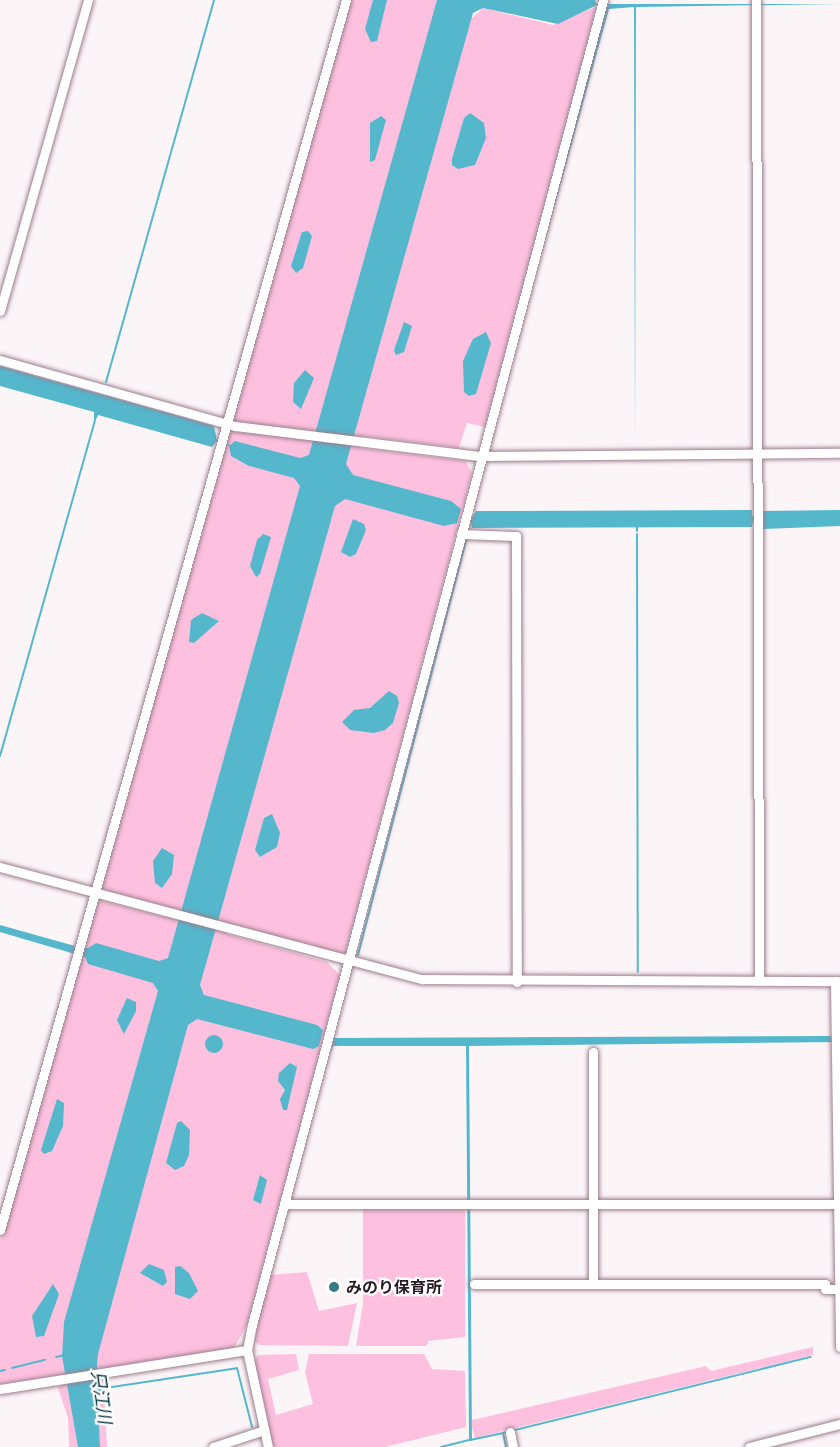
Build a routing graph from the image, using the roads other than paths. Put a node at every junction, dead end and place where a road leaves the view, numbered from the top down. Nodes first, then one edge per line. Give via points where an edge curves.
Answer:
1 (88, 0) edge
2 (346, 0) edge
3 (603, 0) edge
4 (756, 4) edge
5 (0, 311) edge
6 (0, 360) edge
7 (226, 424) junction
8 (758, 453) junction
9 (840, 453) edge
10 (481, 456) junction
11 (461, 534) junction
12 (0, 867) edge
13 (95, 894) junction
14 (348, 961) junction
15 (759, 981) junction
16 (838, 981) edge
17 (518, 982) junction
18 (593, 1052) dead end
19 (284, 1204) junction
20 (839, 1204) edge
21 (593, 1205) junction
22 (0, 1230) edge
23 (474, 1284) dead end
24 (593, 1284) junction
25 (838, 1289) junction
26 (840, 1347) edge
27 (247, 1350) junction
28 (0, 1389) edge
29 (840, 1424) edge
30 (264, 1430) junction
31 (510, 1432) dead end
32 (213, 1447) edge
33 (268, 1447) edge
34 (513, 1447) edge
35 (748, 1447) edge

1 - 5 street
2 - 7 street
3 - 10 street
4 - 8 street
6 - 7 street
7 - 10 street
7 - 13 street
8 - 9 street
8 - 10 street
8 - 15 street
10 - 11 street
11 - 14 street
11 - 17 street via 516,536
12 - 13 street
13 - 14 street
13 - 22 street
14 - 17 street via 422,979
14 - 19 street
15 - 16 street
15 - 17 street
16 - 20 street
18 - 21 street
19 - 21 street
19 - 27 street
20 - 21 street
20 - 25 street
21 - 24 street
23 - 24 street
24 - 25 street via 825,1284 825,1289
25 - 26 street
27 - 28 street
27 - 30 street
29 - 35 street
30 - 32 street
30 - 33 street
31 - 34 street

